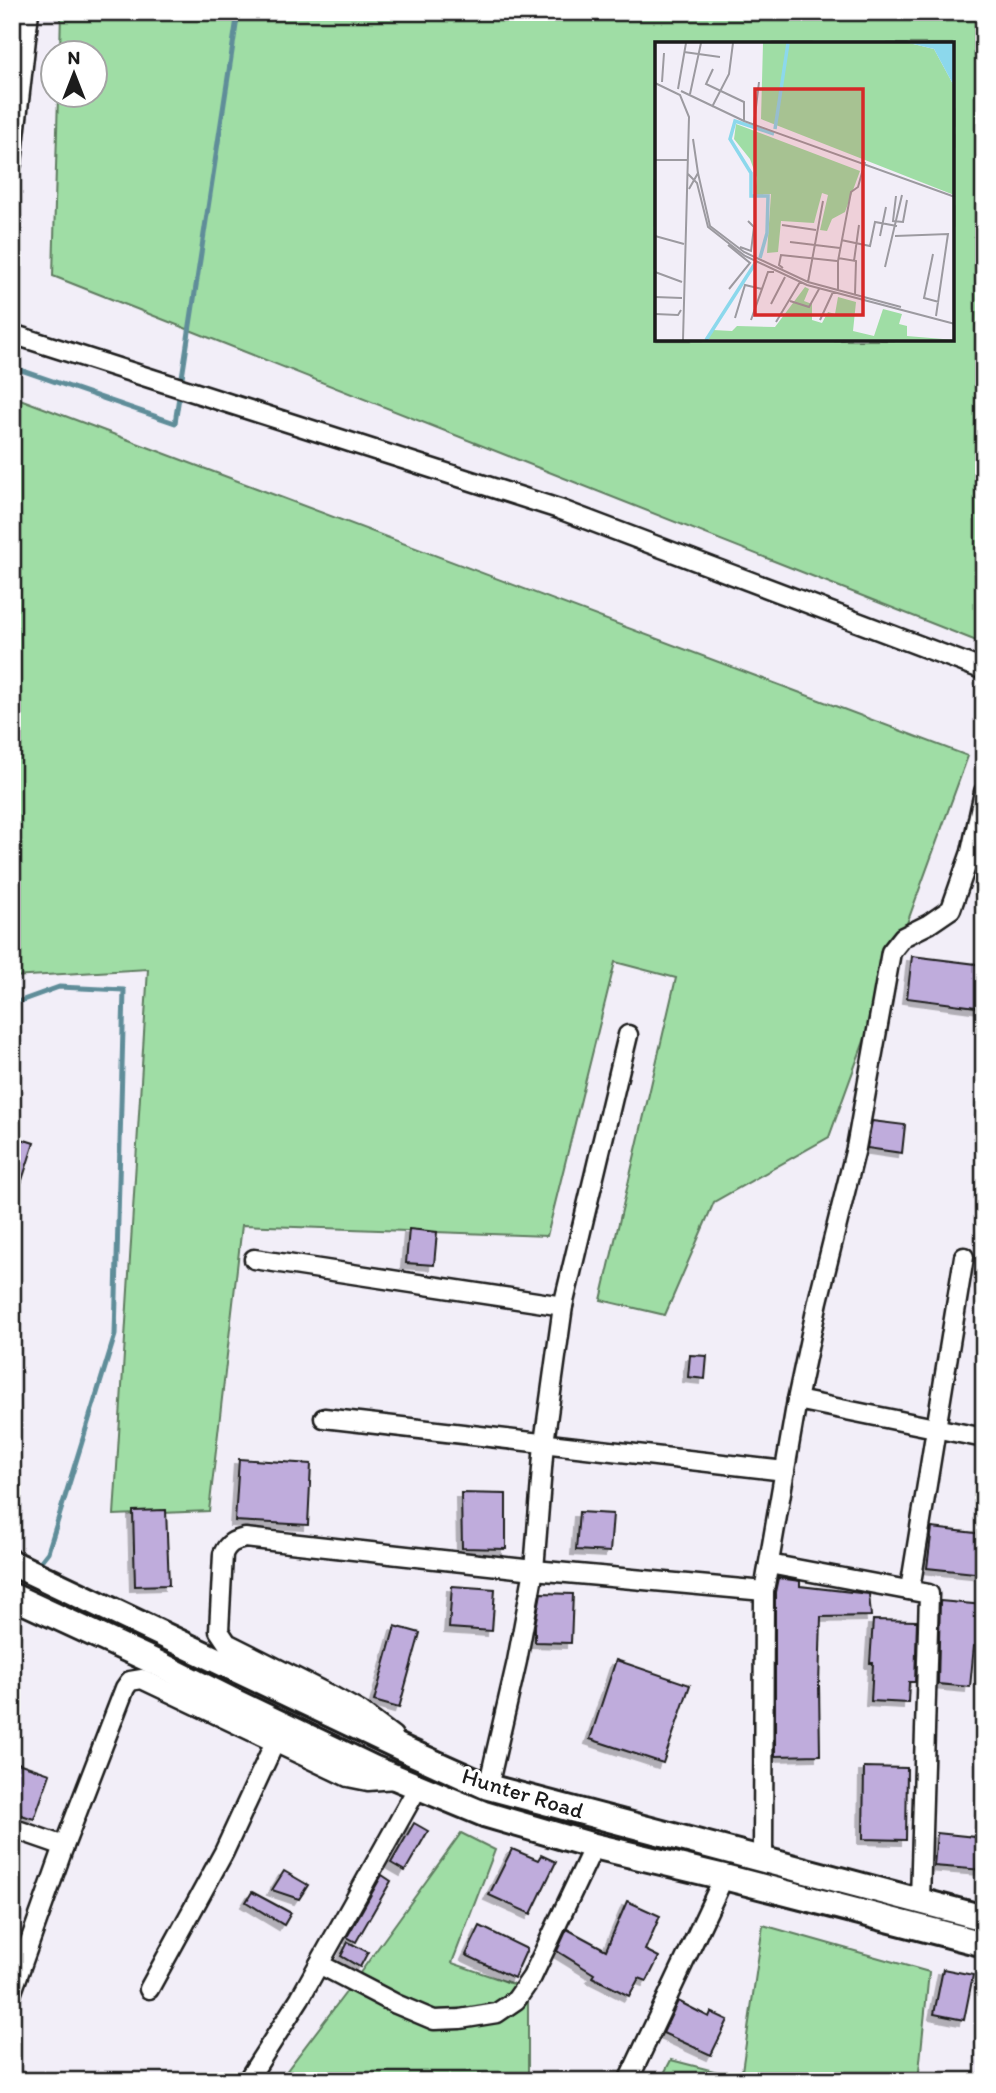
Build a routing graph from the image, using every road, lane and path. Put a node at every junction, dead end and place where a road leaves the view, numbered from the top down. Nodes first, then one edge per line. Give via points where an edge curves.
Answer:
1 (29, 12) edge
2 (12, 163) edge
3 (12, 334) edge
4 (984, 670) edge
5 (984, 792) edge
6 (628, 1035) dead end
7 (964, 1257) dead end
8 (254, 1259) dead end
9 (563, 1306) junction
10 (797, 1400) junction
11 (324, 1418) dead end
12 (936, 1429) junction
13 (984, 1438) edge
14 (544, 1443) junction
15 (785, 1471) junction
16 (12, 1563) edge
17 (769, 1564) junction
18 (534, 1570) junction
19 (910, 1589) junction
20 (764, 1591) junction
21 (12, 1596) edge
22 (275, 1742) junction
23 (408, 1751) junction
24 (409, 1783) junction
25 (488, 1787) junction
26 (12, 1828) edge
27 (64, 1846) junction
28 (594, 1846) junction
29 (763, 1860) junction
30 (724, 1877) junction
31 (920, 1900) junction
32 (984, 1918) edge
33 (984, 1944) edge
34 (319, 1964) junction
35 (149, 1989) dead end
36 (12, 1992) edge
37 (247, 2081) edge
38 (628, 2081) edge

1 - 2 street
3 - 4 street via 559,509
5 - 10 street via 971,852 951,909 903,937 891,951 856,1148
6 - 9 street
7 - 12 street
8 - 9 street
9 - 14 street
10 - 12 street
10 - 15 street
11 - 14 street
12 - 13 street
12 - 19 street
14 - 15 street
14 - 18 street
15 - 17 street
16 - 23 street, Hunter Road
17 - 19 street
17 - 20 street
18 - 20 street
18 - 23 street via 245,1538 226,1546 221,1580 222,1638 361,1712
18 - 25 street
19 - 31 street via 929,1594
20 - 29 street
21 - 24 street, Hunter Road
22 - 24 street via 348,1777
22 - 27 street via 142,1679 130,1681
22 - 35 street via 224,1852
23 - 25 street, Hunter Road
24 - 28 street, Hunter Road via 484,1814
24 - 34 street
25 - 29 street, Hunter Road
26 - 27 street
27 - 36 street
28 - 30 street, Hunter Road
28 - 34 street via 532,1977 516,2000 497,2013 434,2020
29 - 31 street, Hunter Road
30 - 33 street, Hunter Road
30 - 38 street
31 - 32 street, Hunter Road
34 - 37 street

